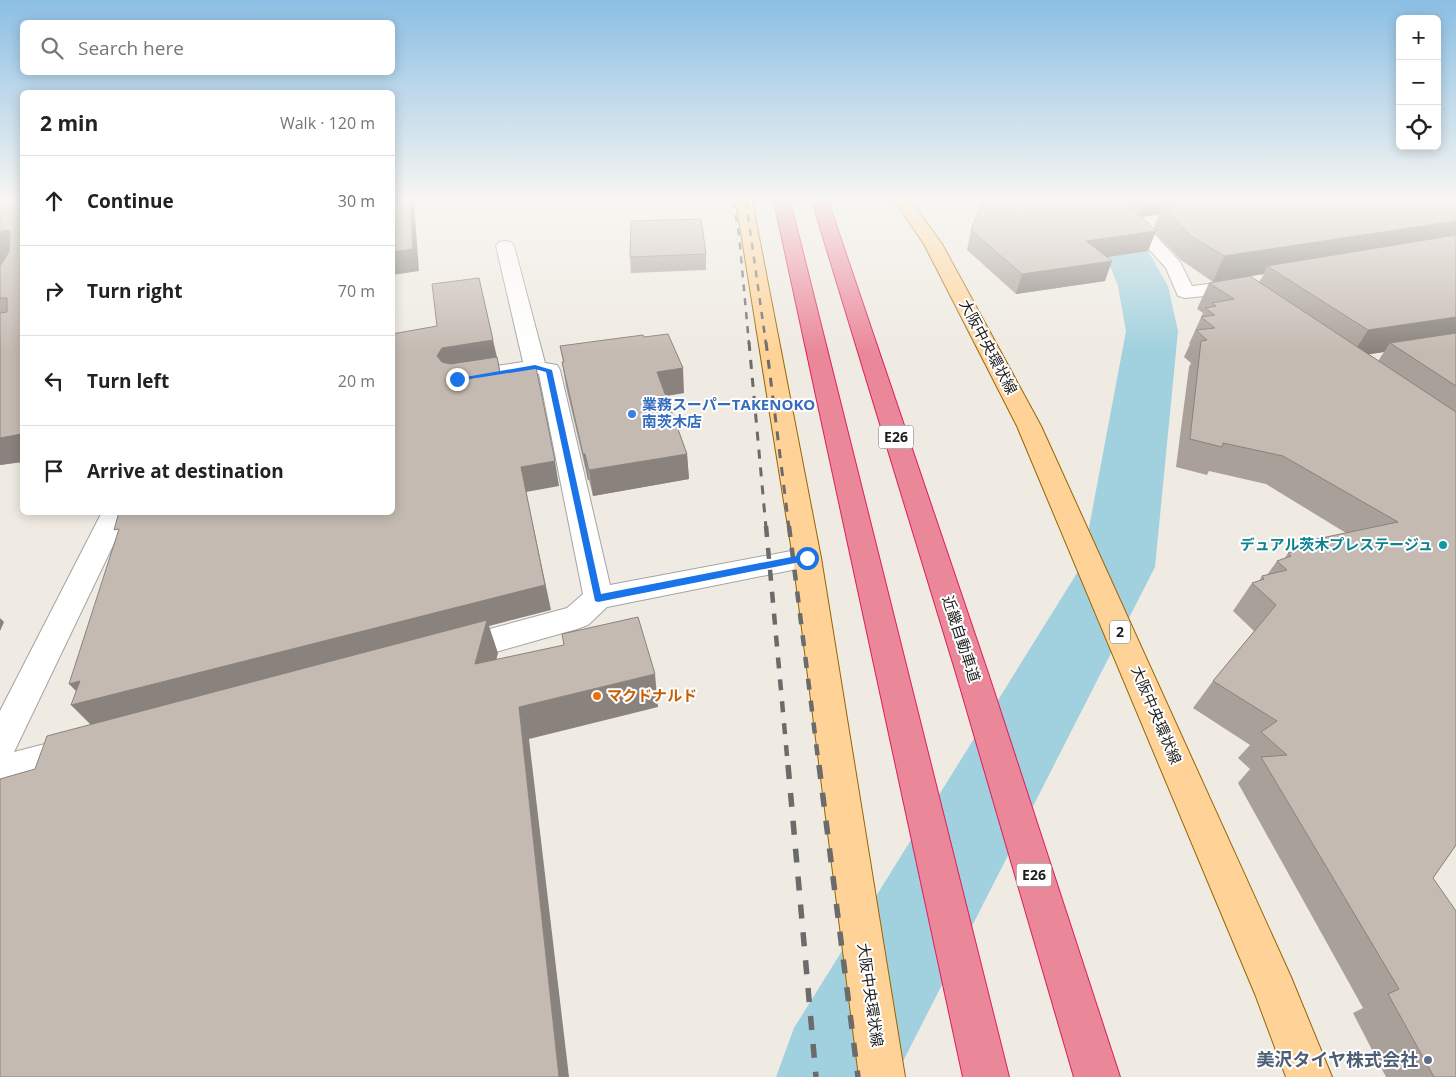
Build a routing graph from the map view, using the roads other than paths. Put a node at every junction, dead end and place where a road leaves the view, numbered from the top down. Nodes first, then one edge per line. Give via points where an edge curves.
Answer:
1 (506, 251) edge
2 (753, 251) edge
3 (794, 251) edge
4 (836, 251) edge
5 (937, 251) edge
6 (1161, 251) edge
7 (1262, 282) edge
8 (1233, 287) junction
9 (1258, 304) edge
10 (535, 367) junction
11 (457, 379) edge
12 (115, 515) edge
13 (807, 558) junction
14 (598, 598) junction
15 (433, 656) edge
16 (0, 745) edge
17 (96, 746) edge
18 (0, 772) edge
19 (882, 1077) edge
20 (986, 1077) edge
21 (1097, 1077) edge
22 (1309, 1077) edge

1 - 10 street
2 - 13 main road, 大阪中央環状線
3 - 20 highway
4 - 21 highway, 近畿自動車道 / E26
5 - 22 main road, 大阪中央環状線 / 2 via 1030,426 1276,992
6 - 8 street via 1174,266 1185,292
7 - 8 street
8 - 9 street
10 - 11 street
10 - 14 street via 549,370
12 - 16 street
13 - 14 street
13 - 19 main road, 大阪中央環状線
14 - 15 street via 577,617
17 - 18 street

